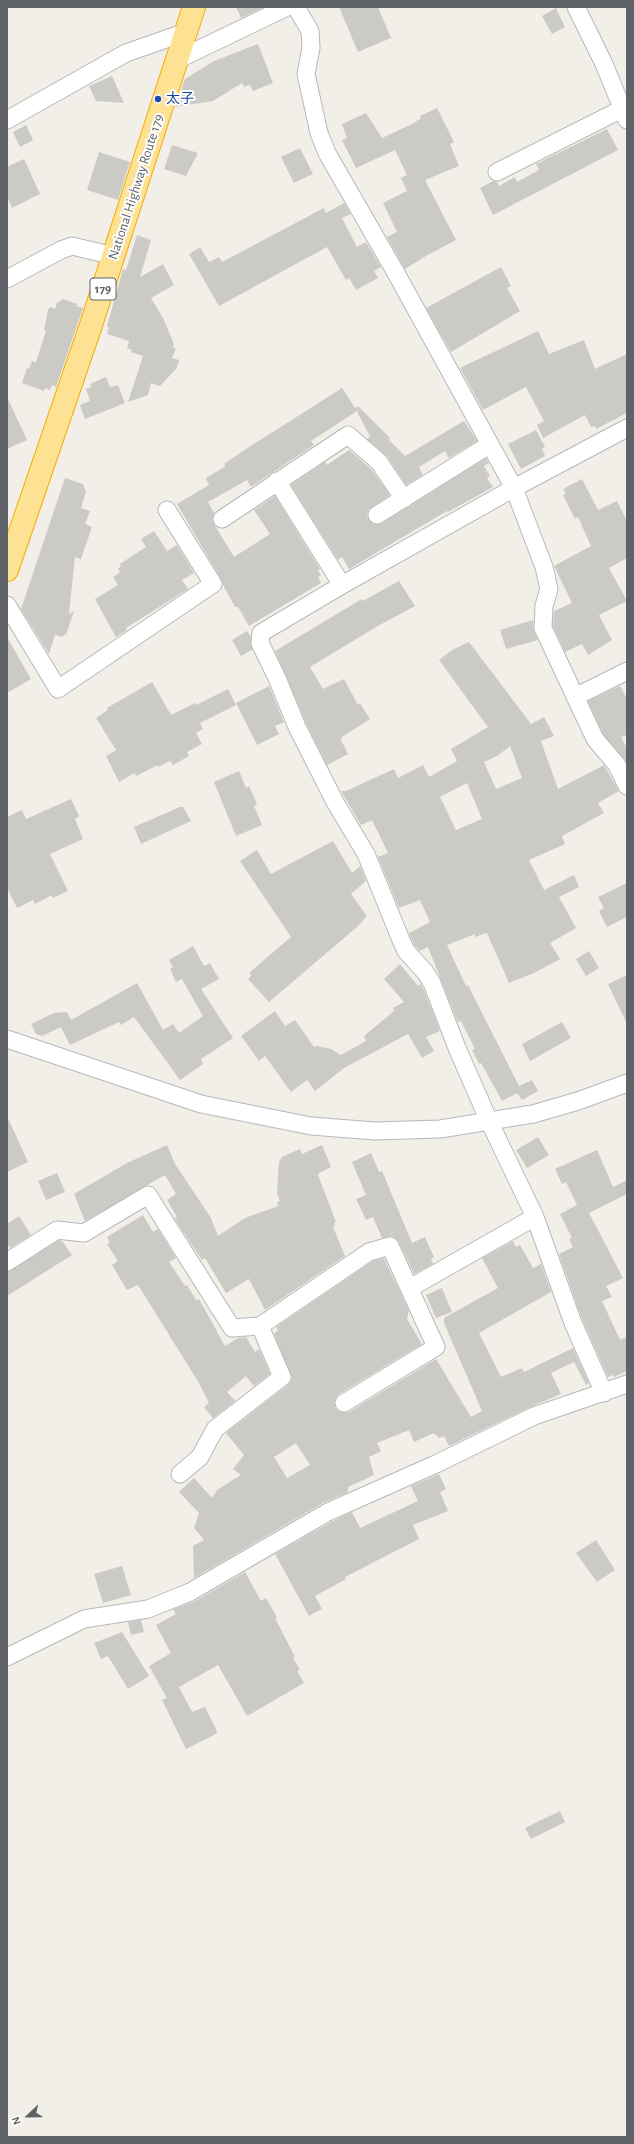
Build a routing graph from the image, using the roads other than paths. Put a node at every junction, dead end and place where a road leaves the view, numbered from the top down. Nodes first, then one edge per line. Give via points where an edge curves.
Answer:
1 (194, 7) edge
2 (287, 7) edge
3 (296, 7) edge
4 (576, 7) edge
5 (186, 32) junction
6 (179, 59) junction
7 (625, 114) edge
8 (7, 120) edge
9 (497, 172) dead end
10 (114, 256) junction
11 (7, 279) edge
12 (627, 428) edge
13 (490, 445) junction
14 (277, 481) junction
15 (514, 488) junction
16 (404, 499) junction
17 (166, 510) dead end
18 (377, 515) dead end
19 (222, 519) dead end
20 (7, 570) edge
21 (342, 585) junction
22 (7, 605) edge
23 (627, 671) edge
24 (574, 697) junction
25 (627, 786) edge
26 (7, 1039) edge
27 (627, 1083) edge
28 (489, 1121) junction
29 (535, 1217) junction
30 (7, 1262) edge
31 (410, 1288) junction
32 (260, 1326) junction
33 (627, 1384) edge
34 (604, 1393) junction
35 (344, 1403) dead end
36 (180, 1474) dead end
37 (7, 1657) edge

1 - 5 highway, National Highway Route 179 / 179
2 - 6 street
3 - 13 street via 310,31 311,48 306,74 317,126 327,153
4 - 7 street
5 - 6 highway, National Highway Route 179 / 179
5 - 8 street via 126,53
6 - 10 highway, National Highway Route 179 / 179
7 - 9 street
10 - 11 street via 72,246
10 - 20 highway, National Highway Route 179 / 179
12 - 15 street
13 - 15 street
13 - 16 street
14 - 16 street via 348,435 379,462
14 - 19 street
14 - 21 street
15 - 21 street
15 - 24 street via 544,567 549,589 544,606 543,628
16 - 18 street
17 - 22 street via 213,584 58,689
21 - 28 street via 261,634 260,643 300,734 335,802 366,854 406,951 432,983
23 - 24 street
24 - 25 street via 595,739 617,765
26 - 28 street via 201,1104 311,1126 375,1131 440,1128
27 - 28 street via 533,1114
28 - 29 street
29 - 31 street
29 - 34 street via 573,1323
30 - 32 street via 57,1230 84,1233 148,1195 232,1328
31 - 32 street via 390,1246 370,1252
31 - 35 street via 436,1347
32 - 36 street via 282,1377 215,1429 200,1457
33 - 34 street
34 - 37 street via 534,1416 436,1464 328,1512 190,1592 148,1609 84,1619

